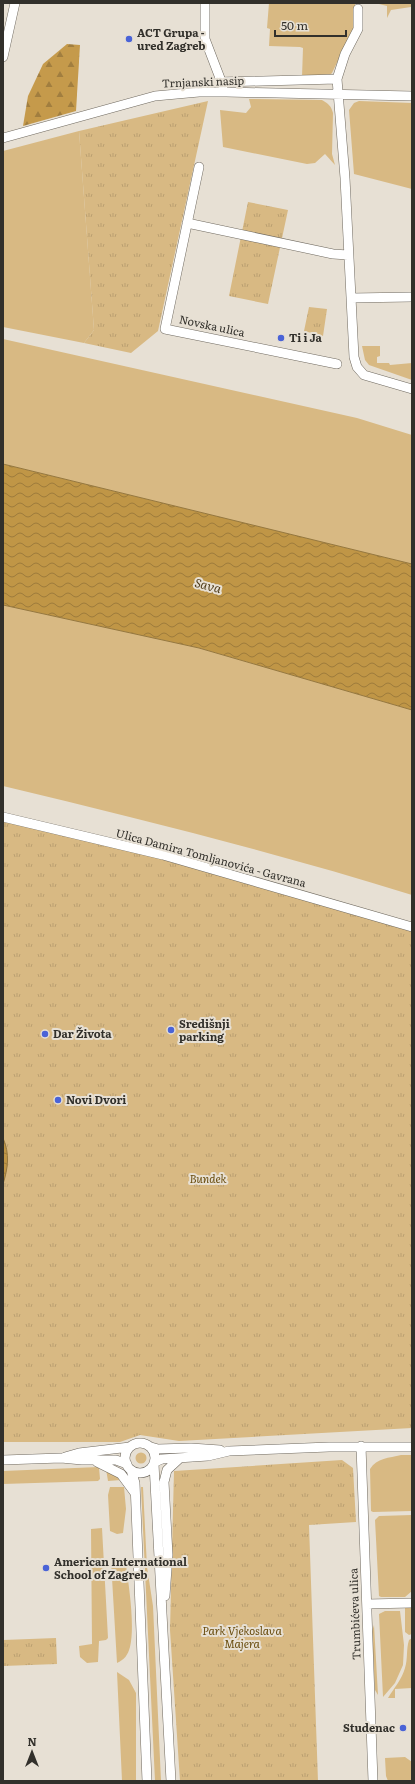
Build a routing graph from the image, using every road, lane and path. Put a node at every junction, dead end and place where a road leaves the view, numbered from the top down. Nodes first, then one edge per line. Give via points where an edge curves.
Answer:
1 (15, 3) edge
2 (205, 3) edge
3 (358, 9) dead end
4 (3, 57) edge
5 (337, 80) junction
6 (221, 82) junction
7 (226, 92) junction
8 (338, 94) junction
9 (412, 96) edge
10 (3, 138) edge
11 (199, 168) dead end
12 (187, 223) junction
13 (348, 254) junction
14 (412, 297) edge
15 (351, 298) junction
16 (337, 364) dead end
17 (412, 389) edge
18 (3, 816) edge
19 (412, 927) edge
20 (150, 1446) junction
21 (361, 1446) junction
22 (130, 1447) junction
23 (412, 1447) edge
24 (229, 1451) junction
25 (60, 1458) junction
26 (180, 1458) junction
27 (3, 1460) edge
28 (90, 1460) junction
29 (154, 1463) junction
30 (129, 1467) junction
31 (136, 1495) junction
32 (412, 1603) edge
33 (367, 1604) junction
34 (163, 1623) junction
35 (147, 1781) edge
36 (171, 1781) edge
37 (373, 1781) edge

1 - 4 street
2 - 6 street via 205,39
3 - 5 street via 358,29 345,54
5 - 6 street, Trnjanski nasip
5 - 8 street
6 - 7 street
7 - 8 street, Trnjanski nasip
7 - 10 street, Trnjanski nasip via 156,96
8 - 9 street, Trnjanski nasip
8 - 13 street
11 - 12 street, Novska ulica
12 - 13 street via 333,254
12 - 16 street, Novska ulica via 165,329
13 - 15 street
14 - 15 street
15 - 17 street via 354,357 357,367 364,375
18 - 19 street, Ulica Damira Tomljanovića - Gavrana via 163,855
20 - 22 street via 138,1443
20 - 24 street via 158,1449
20 - 29 street via 154,1452
21 - 23 street
21 - 24 street
21 - 33 street, Trumbićeva ulica
22 - 25 street
22 - 30 street via 125,1456
24 - 26 street
25 - 27 street
25 - 28 street
26 - 29 street via 162,1459
26 - 34 street via 167,1470 164,1482 168,1567
28 - 30 street via 116,1460
28 - 31 street via 116,1470 130,1483
29 - 30 street via 144,1472
29 - 34 street
30 - 31 street via 135,1478
31 - 35 street
32 - 33 street
33 - 37 street, Trumbićeva ulica
34 - 36 street

